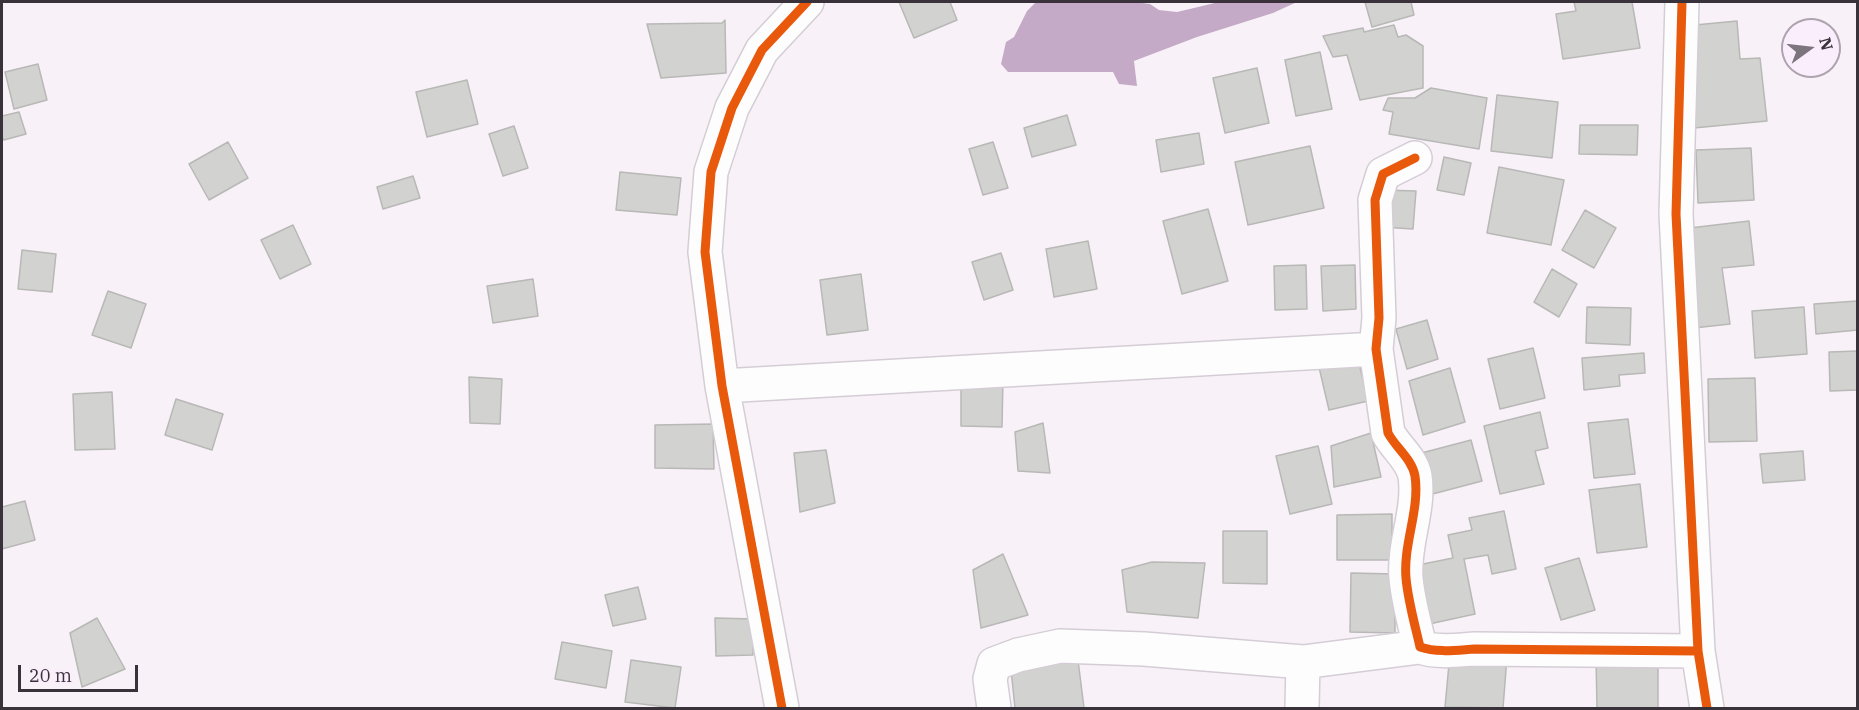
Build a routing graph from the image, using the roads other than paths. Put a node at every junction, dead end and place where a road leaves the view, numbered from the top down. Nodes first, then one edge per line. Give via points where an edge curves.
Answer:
1 (807, 2) edge
2 (1682, 2) edge
3 (1415, 158) dead end
4 (1376, 349) junction
5 (722, 386) junction
6 (1420, 647) junction
7 (1698, 651) junction
8 (1303, 662) junction
9 (782, 708) edge
10 (994, 708) edge
11 (1302, 708) edge
12 (1707, 708) edge

1 - 5 street via 762,50 732,108 711,172 705,252
2 - 7 street via 1676,214
3 - 4 street via 1383,174 1375,200 1379,318
4 - 5 street
4 - 6 street via 1388,433 1415,474 1406,577
5 - 9 street
6 - 7 street via 1442,651
6 - 8 street
7 - 12 street
8 - 10 street via 1060,646 1018,654 994,664 990,679
8 - 11 street

